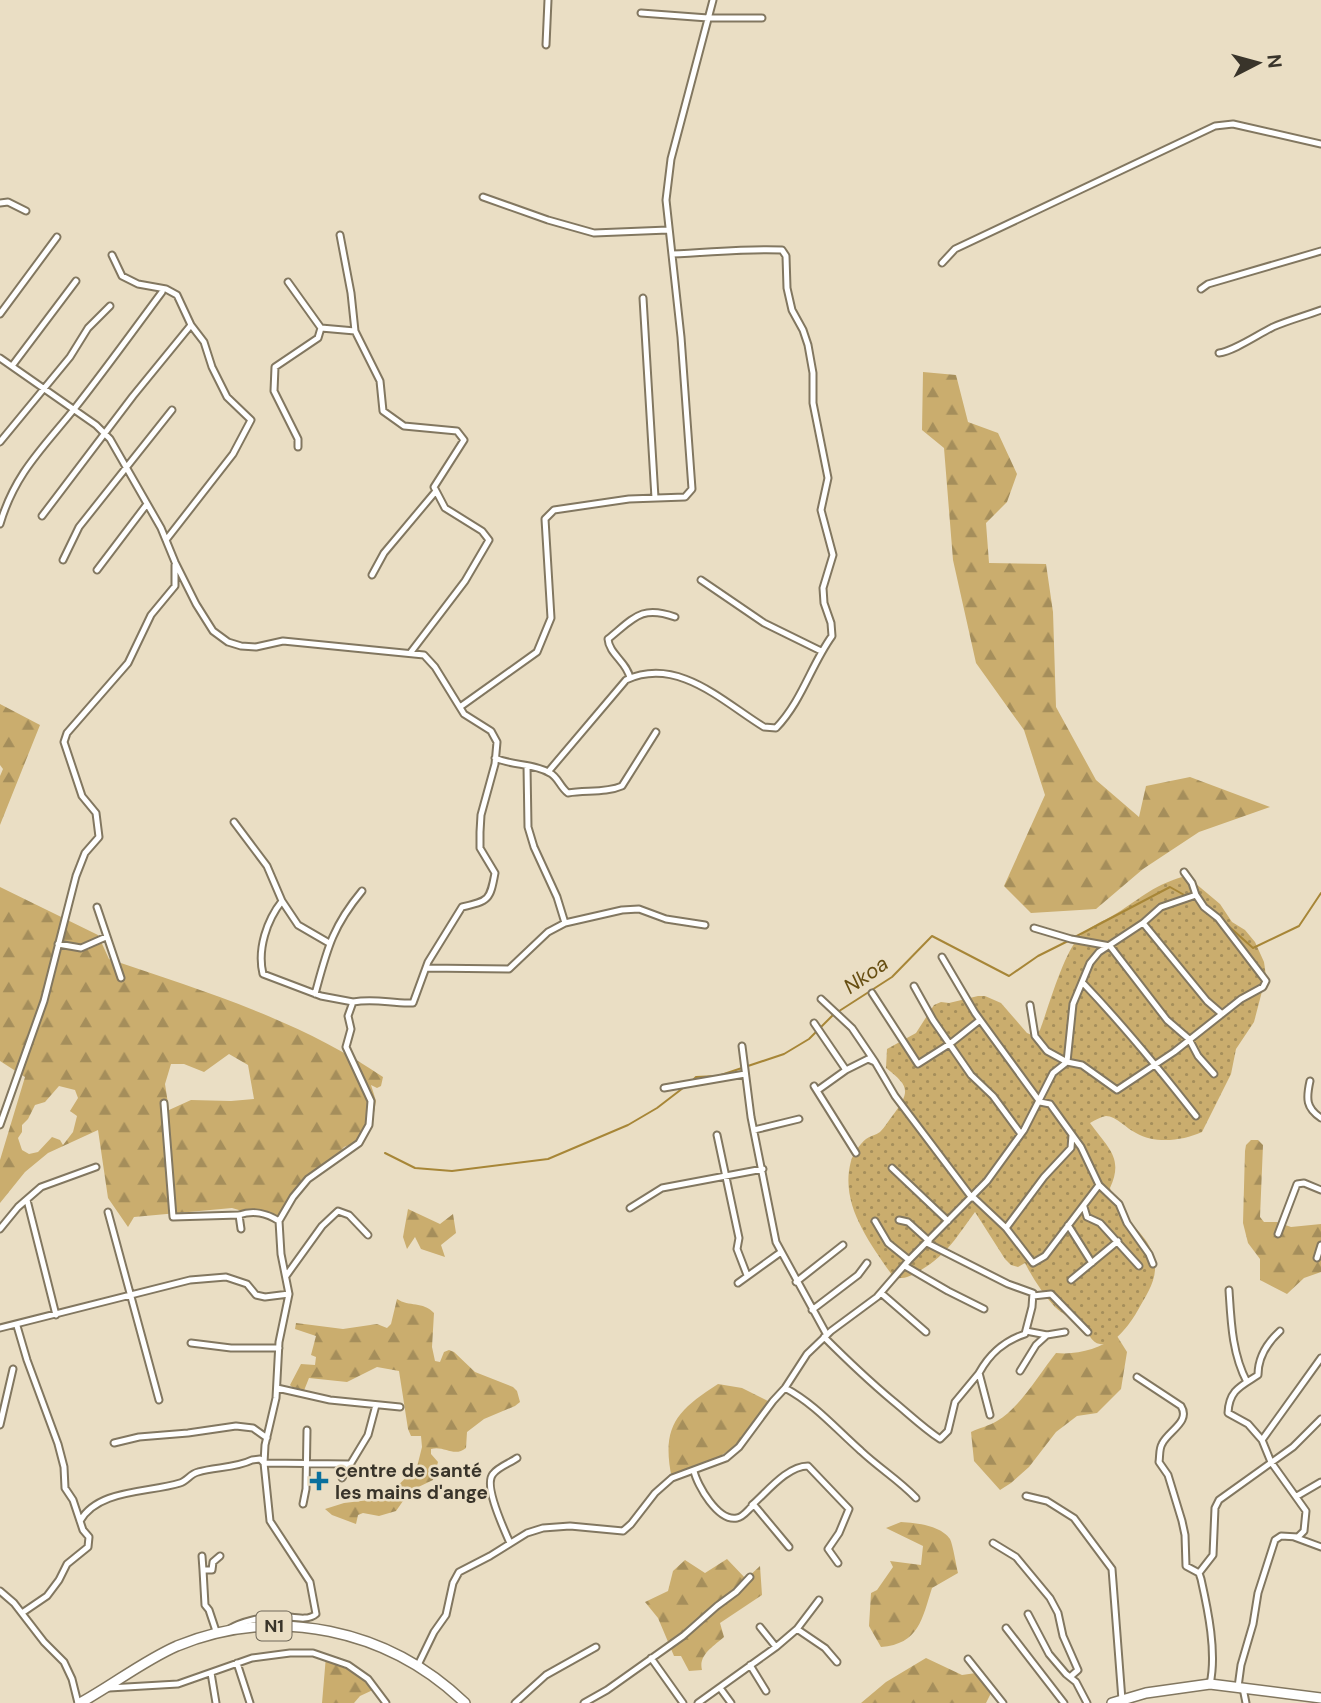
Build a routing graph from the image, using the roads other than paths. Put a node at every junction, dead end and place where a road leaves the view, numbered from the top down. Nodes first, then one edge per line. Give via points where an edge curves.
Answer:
1 (548, 0) edge
2 (713, 0) edge
3 (641, 13) dead end
4 (708, 18) junction
5 (762, 18) dead end
6 (546, 45) dead end
7 (1321, 144) edge
8 (483, 197) dead end
9 (0, 203) edge
10 (26, 211) dead end
11 (668, 230) junction
12 (340, 235) dead end
13 (57, 237) dead end
14 (1321, 251) edge
15 (672, 254) junction
16 (112, 255) dead end
17 (942, 263) dead end
18 (76, 281) dead end
19 (288, 282) dead end
20 (1201, 289) dead end
21 (162, 292) dead end
22 (643, 298) dead end
23 (110, 306) dead end
24 (1321, 310) edge
25 (0, 314) edge
26 (191, 325) junction
27 (321, 328) junction
28 (355, 331) junction
29 (1219, 353) dead end
30 (0, 358) edge
31 (12, 366) junction
32 (44, 389) junction
33 (74, 410) junction
34 (172, 410) dead end
35 (0, 427) edge
36 (7, 432) junction
37 (105, 434) junction
38 (0, 442) edge
39 (298, 447) dead end
40 (126, 469) junction
41 (436, 491) junction
42 (655, 498) junction
43 (147, 504) junction
44 (42, 516) dead end
45 (0, 524) edge
46 (166, 540) junction
47 (63, 560) dead end
48 (175, 562) junction
49 (97, 570) dead end
50 (372, 575) dead end
51 (701, 580) dead end
52 (675, 617) dead end
53 (821, 651) junction
54 (411, 652) junction
55 (630, 678) junction
56 (460, 707) junction
57 (656, 732) dead end
58 (495, 758) junction
59 (527, 766) junction
60 (548, 772) junction
61 (234, 822) dead end
62 (1184, 872) dead end
63 (362, 891) dead end
64 (1196, 895) junction
65 (282, 901) junction
66 (97, 907) dead end
67 (565, 923) junction
68 (1143, 923) junction
69 (705, 925) dead end
70 (1034, 928) dead end
71 (106, 937) junction
72 (329, 943) junction
73 (58, 944) junction
74 (1110, 946) junction
75 (942, 957) dead end
76 (426, 968) junction
77 (121, 978) dead end
78 (1083, 983) junction
79 (914, 986) dead end
80 (872, 993) dead end
81 (314, 994) junction
82 (821, 999) dead end
83 (353, 1002) junction
84 (1030, 1005) dead end
85 (1222, 1014) junction
86 (980, 1020) junction
87 (814, 1023) dead end
88 (1189, 1039) junction
89 (950, 1043) junction
90 (742, 1046) dead end
91 (875, 1062) junction
92 (1067, 1062) junction
93 (1156, 1064) junction
94 (846, 1070) junction
95 (745, 1074) junction
96 (1214, 1074) dead end
97 (1310, 1081) dead end
98 (664, 1088) dead end
99 (1040, 1102) junction
100 (164, 1103) dead end
101 (1196, 1116) dead end
102 (1321, 1118) edge
103 (799, 1119) dead end
104 (0, 1125) edge
105 (754, 1130) junction
106 (1021, 1134) junction
107 (717, 1135) dead end
108 (1072, 1135) junction
109 (856, 1153) dead end
110 (96, 1167) dead end
111 (892, 1168) dead end
112 (763, 1169) junction
113 (726, 1176) junction
114 (1099, 1185) junction
115 (1321, 1190) edge
116 (972, 1197) junction
117 (27, 1199) junction
118 (1084, 1207) junction
119 (630, 1208) dead end
120 (108, 1212) dead end
121 (239, 1215) junction
122 (900, 1220) dead end
123 (279, 1221) junction
124 (875, 1221) dead end
125 (948, 1221) junction
126 (1068, 1225) junction
127 (1006, 1228) junction
128 (0, 1229) edge
129 (241, 1229) dead end
130 (1278, 1234) dead end
131 (368, 1235) dead end
132 (1118, 1241) junction
133 (928, 1242) junction
134 (843, 1245) dead end
135 (1321, 1245) edge
136 (781, 1252) junction
137 (1317, 1258) dead end
138 (867, 1262) dead end
139 (907, 1263) junction
140 (1092, 1263) junction
141 (1153, 1264) dead end
142 (1139, 1266) dead end
143 (747, 1275) junction
144 (286, 1276) junction
145 (1071, 1280) dead end
146 (796, 1282) junction
147 (738, 1283) dead end
148 (1229, 1290) dead end
149 (881, 1293) junction
150 (289, 1294) junction
151 (132, 1296) junction
152 (1033, 1296) junction
153 (984, 1309) dead end
154 (812, 1310) junction
155 (56, 1315) junction
156 (17, 1326) junction
157 (0, 1328) edge
158 (1026, 1331) junction
159 (1280, 1331) dead end
160 (926, 1332) dead end
161 (1065, 1332) dead end
162 (1088, 1332) dead end
163 (1047, 1335) junction
164 (826, 1336) junction
165 (191, 1343) dead end
166 (279, 1348) junction
167 (1321, 1357) edge
168 (13, 1369) dead end
169 (1020, 1371) dead end
170 (979, 1373) junction
171 (1136, 1377) dead end
172 (1247, 1382) junction
173 (277, 1388) junction
174 (785, 1388) junction
175 (159, 1400) dead end
176 (376, 1405) junction
177 (400, 1407) dead end
178 (2, 1412) edge
179 (990, 1415) dead end
180 (1321, 1419) edge
181 (0, 1425) edge
182 (307, 1430) dead end
183 (267, 1438) junction
184 (1262, 1440) junction
185 (114, 1443) dead end
186 (517, 1458) dead end
187 (306, 1462) junction
188 (1270, 1462) junction
189 (264, 1463) junction
190 (349, 1464) junction
191 (694, 1471) junction
192 (342, 1478) dead end
193 (1321, 1482) edge
194 (1026, 1496) dead end
195 (1297, 1496) junction
196 (916, 1498) dead end
197 (303, 1504) dead end
198 (752, 1505) junction
199 (80, 1521) junction
200 (1294, 1537) junction
201 (510, 1543) junction
202 (993, 1543) dead end
203 (789, 1547) dead end
204 (1321, 1547) edge
205 (202, 1556) dead end
206 (219, 1556) dead end
207 (838, 1563) dead end
208 (203, 1570) junction
209 (1199, 1573) junction
210 (750, 1577) dead end
211 (0, 1591) edge
212 (819, 1600) dead end
213 (22, 1613) junction
214 (1028, 1614) dead end
215 (760, 1627) dead end
216 (1006, 1628) dead end
217 (797, 1629) junction
218 (220, 1633) junction
219 (596, 1647) dead end
220 (776, 1647) junction
221 (651, 1658) junction
222 (968, 1659) dead end
223 (836, 1662) dead end
224 (237, 1663) junction
225 (418, 1665) junction
226 (750, 1665) junction
227 (212, 1673) junction
228 (1070, 1677) junction
229 (1210, 1684) junction
230 (106, 1688) junction
231 (720, 1688) junction
232 (1240, 1688) junction
233 (766, 1691) dead end
234 (1321, 1698) edge
235 (1117, 1701) edge
236 (79, 1703) edge
237 (216, 1703) edge
238 (250, 1703) edge
239 (386, 1703) edge
240 (465, 1703) edge
241 (515, 1703) edge
242 (584, 1703) edge
243 (683, 1703) edge
244 (698, 1703) edge
245 (732, 1703) edge
246 (1003, 1703) edge
247 (1064, 1703) edge
248 (1087, 1703) edge
249 (1246, 1703) edge

1 - 6 street
2 - 4 street
3 - 4 street
4 - 5 street
4 - 11 street via 671,159
7 - 17 street via 1233,124 1215,125 955,249
8 - 11 street via 594,233
9 - 10 street
11 - 15 street
12 - 28 street
13 - 25 street
14 - 20 street
15 - 42 street via 692,489 685,497
15 - 53 street via 748,248 782,250 786,256 792,310 808,345 813,403 828,478 821,510 833,555 823,588 832,636
16 - 26 street via 122,276 177,295
18 - 31 street
19 - 27 street
21 - 33 street
22 - 42 street
23 - 32 street via 88,328
24 - 29 street
26 - 37 street
26 - 46 street via 204,342 227,397 251,420 233,454
27 - 28 street
27 - 39 street via 310,344 275,367 274,391
28 - 41 street via 380,381 383,411 404,426 457,431 464,440 434,487
30 - 31 street
31 - 32 street
32 - 33 street
32 - 36 street
33 - 37 street
33 - 45 street via 29,461 7,499
34 - 40 street
35 - 36 street
36 - 38 street
37 - 40 street
37 - 44 street
40 - 43 street
40 - 47 street via 79,527
41 - 50 street via 384,553
41 - 54 street via 445,508 489,540 465,581
42 - 56 street via 554,510 544,519 551,618 537,652
43 - 46 street
43 - 49 street
46 - 48 street
48 - 54 street via 213,631 228,642 256,647 283,641
48 - 73 street via 175,586 151,615 128,663 67,733 64,743 82,796 96,813 99,837 85,853 76,876
51 - 53 street via 764,623
52 - 55 street via 655,610 644,613 608,639 608,647
53 - 55 street via 805,687 775,728 764,727 700,684 665,674
54 - 56 street via 424,655 435,667
55 - 60 street
56 - 58 street via 491,731 497,742
57 - 60 street via 622,786 613,790 568,793
58 - 59 street
58 - 76 street via 480,832 481,848 495,873 491,895 462,907
59 - 60 street
59 - 67 street via 528,827
61 - 65 street via 267,866
62 - 64 street
63 - 72 street via 342,915
64 - 68 street via 1161,907
64 - 85 street via 1266,981
65 - 72 street via 298,925
65 - 81 street via 267,925 263,974
66 - 71 street
67 - 69 street via 639,909
67 - 76 street via 548,932 509,969
68 - 74 street
68 - 85 street
70 - 74 street
71 - 73 street via 81,948
71 - 77 street
72 - 81 street
73 - 104 street via 44,1001
74 - 78 street via 1098,952
74 - 88 street via 1167,1020
75 - 86 street
76 - 83 street via 414,1003
78 - 92 street via 1073,1004
78 - 93 street
79 - 89 street
80 - 89 street via 918,1064
81 - 83 street
82 - 91 street via 852,1028
83 - 123 street via 346,1047 371,1101 369,1125 359,1143 308,1179
84 - 92 street via 1035,1036 1047,1051
85 - 88 street
86 - 89 street
86 - 99 street
87 - 94 street
88 - 93 street
88 - 96 street
89 - 106 street
90 - 95 street
91 - 94 street via 868,1059
91 - 116 street via 895,1096
92 - 93 street via 1082,1065 1116,1090
92 - 99 street via 1053,1073
93 - 101 street
94 - 109 street via 816,1088
95 - 98 street
95 - 105 street
97 - 102 street via 1307,1104
99 - 106 street
99 - 108 street via 1050,1104
100 - 121 street via 173,1217
103 - 105 street
105 - 112 street
106 - 116 street
107 - 113 street
108 - 114 street
108 - 127 street via 1071,1148
110 - 117 street via 41,1187
111 - 125 street
112 - 113 street
112 - 136 street
113 - 119 street via 663,1188
113 - 143 street via 739,1238 737,1249
114 - 118 street
114 - 141 street via 1119,1204
115 - 130 street via 1297,1185
116 - 125 street
116 - 127 street
117 - 128 street
117 - 155 street
118 - 126 street
118 - 132 street via 1087,1217
120 - 151 street
121 - 123 street via 257,1211
121 - 129 street
122 - 133 street
123 - 144 street
124 - 139 street
125 - 133 street
126 - 127 street via 1045,1256 1033,1264
126 - 140 street
131 - 144 street via 349,1215 338,1211
132 - 140 street
132 - 142 street
133 - 139 street
133 - 152 street via 1008,1284 1030,1290
134 - 146 street
135 - 137 street
136 - 143 street
136 - 146 street
138 - 154 street via 858,1275
139 - 149 street
139 - 153 street via 948,1292
140 - 145 street
143 - 147 street
144 - 150 street
146 - 154 street
148 - 172 street via 1233,1339
149 - 160 street
149 - 164 street
150 - 151 street via 256,1295 247,1284 226,1277 190,1280
150 - 166 street
151 - 155 street
151 - 175 street
152 - 158 street
152 - 162 street via 1051,1294
154 - 164 street
155 - 156 street
156 - 157 street
156 - 199 street via 58,1444 65,1488
158 - 163 street
158 - 170 street via 995,1350
159 - 172 street via 1258,1363 1258,1374
161 - 163 street
163 - 169 street
164 - 170 street via 868,1381 940,1439 948,1431 955,1402
164 - 174 street via 807,1354
165 - 166 street
166 - 173 street
167 - 184 street
168 - 178 street
170 - 179 street
171 - 209 street via 1185,1412 1163,1442 1159,1462 1168,1475 1182,1521 1186,1566
172 - 184 street via 1228,1400 1228,1413 1248,1424
173 - 176 street via 330,1401
173 - 183 street
174 - 191 street via 726,1458
174 - 196 street via 806,1399
176 - 177 street
176 - 190 street via 368,1435
178 - 181 street
180 - 188 street
182 - 187 street
183 - 185 street via 253,1428 236,1426
183 - 189 street
184 - 188 street
186 - 201 street via 493,1473 489,1481
187 - 189 street
187 - 190 street
187 - 197 street
188 - 195 street
188 - 209 street via 1219,1500 1213,1555
189 - 199 street via 252,1460 194,1472 183,1483 96,1503
189 - 218 street via 270,1521 310,1582 316,1614 308,1619 269,1617
190 - 192 street
191 - 198 street via 710,1503 728,1516 739,1518
191 - 201 street via 671,1478 623,1531 543,1528
193 - 195 street
194 - 235 street via 1047,1501 1074,1518 1112,1569
195 - 200 street via 1306,1511 1304,1531
198 - 203 street
198 - 207 street via 788,1474 808,1466 849,1509 828,1549
199 - 213 street via 89,1538 88,1548 67,1564 47,1596
200 - 204 street
200 - 232 street via 1275,1540 1258,1592
201 - 225 street via 458,1573 446,1615
202 - 228 street via 1016,1557 1050,1598 1078,1670
205 - 208 street
206 - 208 street via 212,1570
208 - 218 street via 205,1605
209 - 229 street via 1210,1635
210 - 221 street
211 - 213 street
212 - 217 street
213 - 236 street via 64,1662
214 - 228 street via 1049,1654
215 - 220 street
216 - 247 street
217 - 220 street
217 - 223 street via 825,1648
218 - 225 highway, N1 via 258,1627 322,1629 375,1644
218 - 230 highway, N1 via 150,1659
219 - 241 street via 546,1675
220 - 226 street
221 - 242 street
221 - 243 street
222 - 246 street
224 - 227 street
224 - 238 street
224 - 239 street via 313,1653 348,1665 368,1679
225 - 240 highway, N1
226 - 231 street
226 - 233 street
227 - 230 street via 178,1684
227 - 237 street
228 - 248 street
229 - 232 highway
229 - 235 highway
230 - 236 highway, N1
231 - 244 street
231 - 245 street
232 - 234 highway
232 - 249 street

